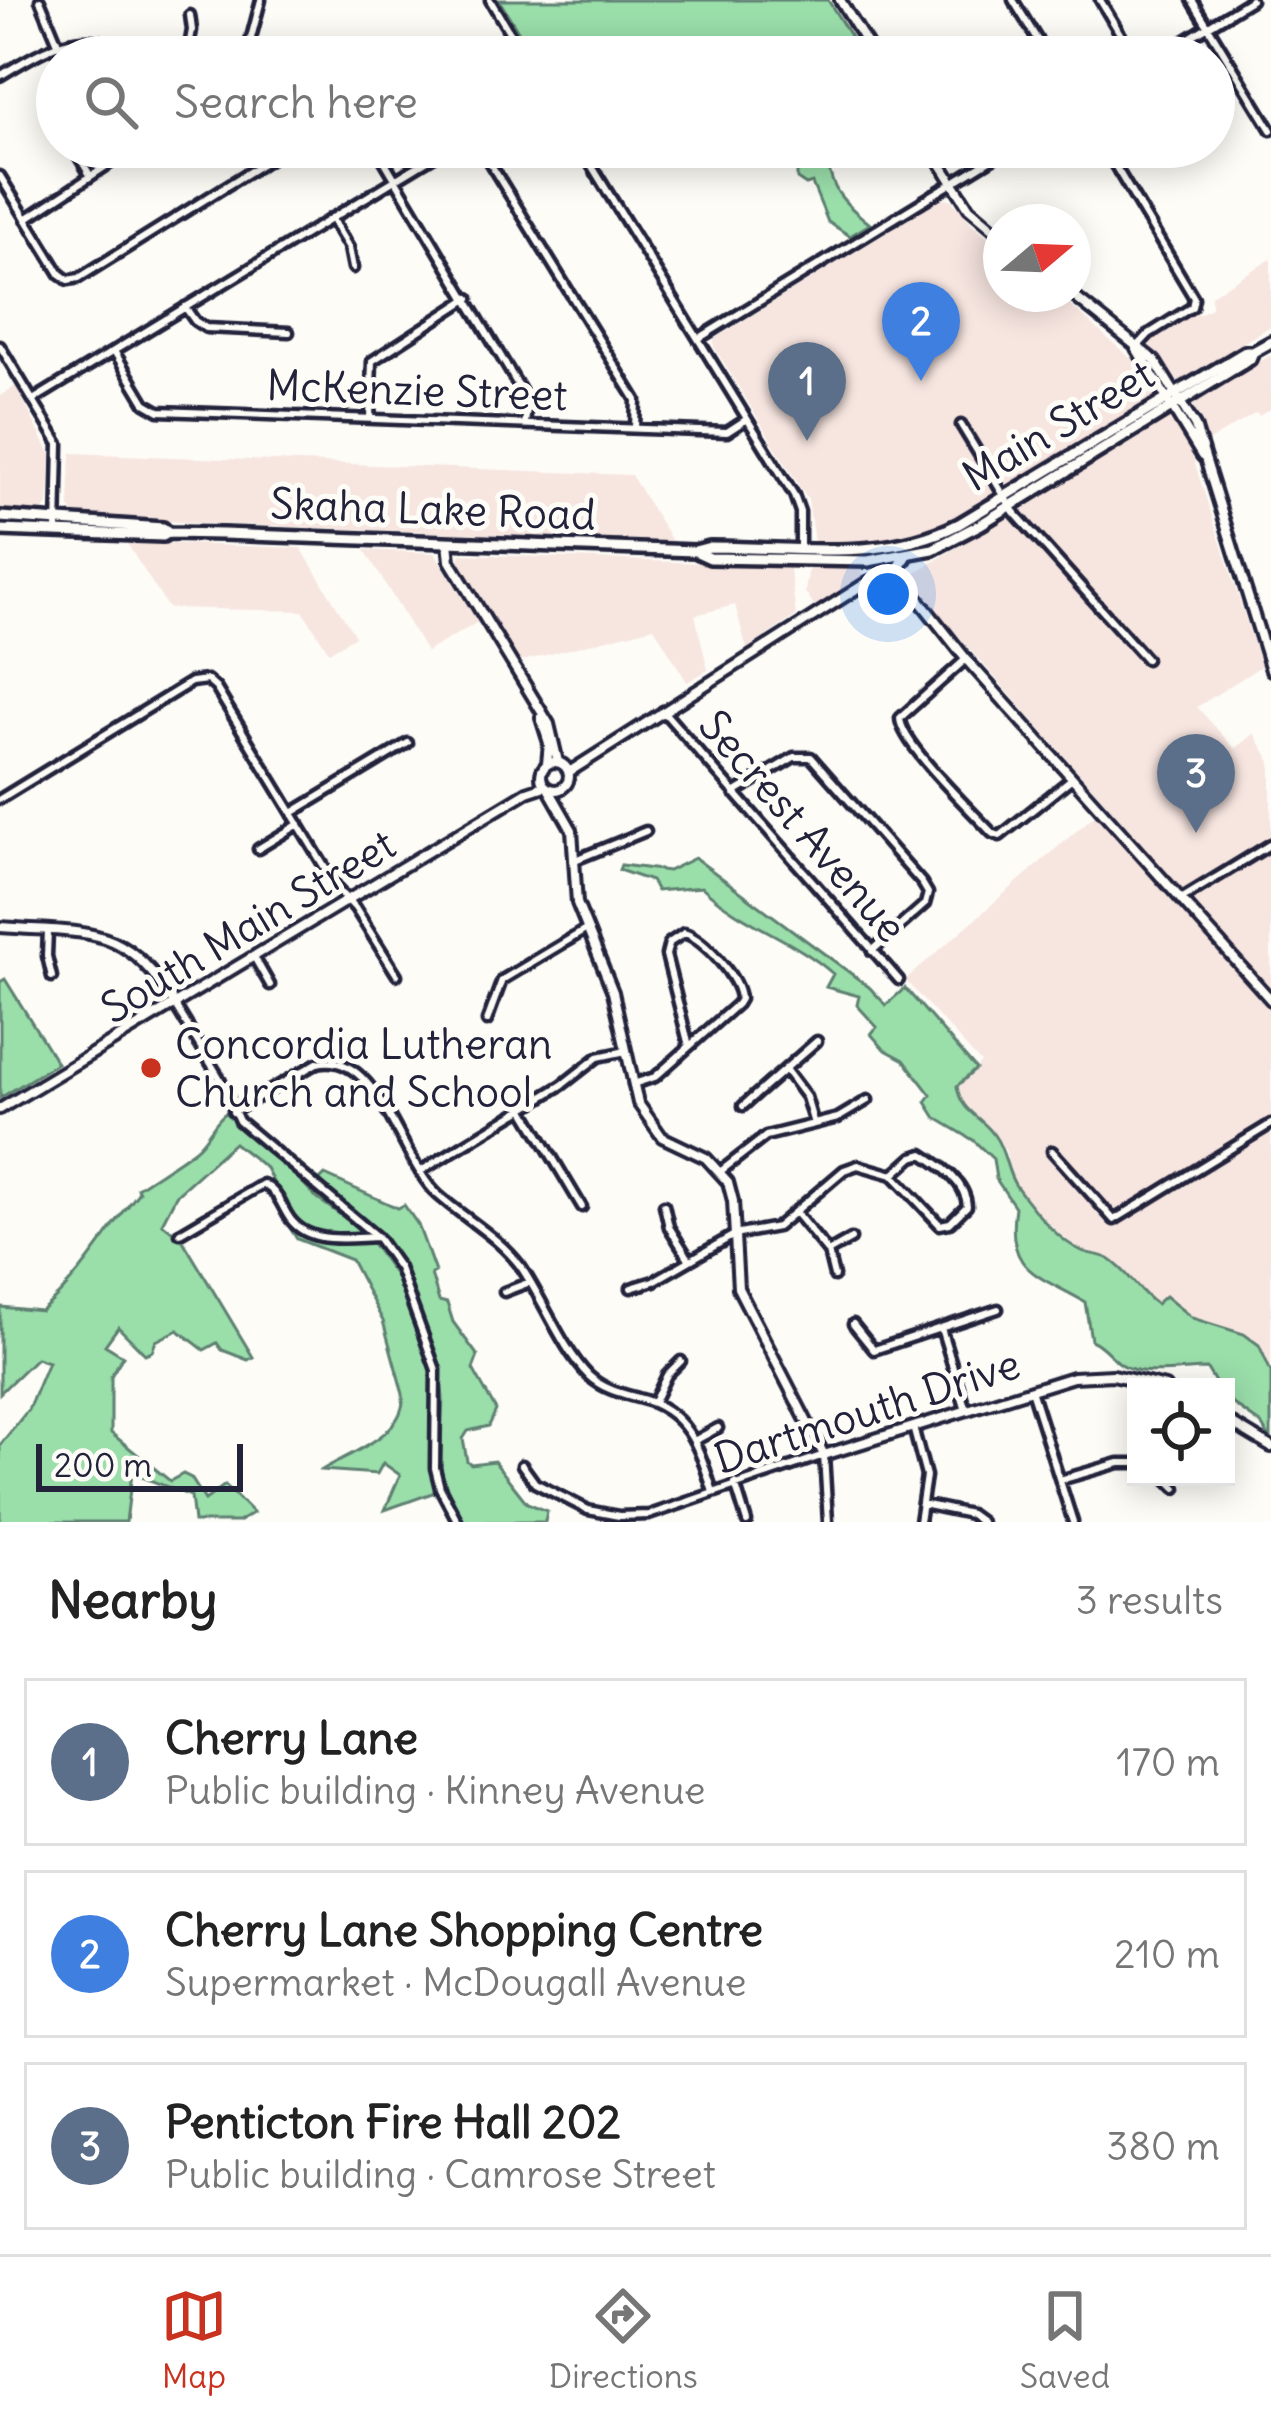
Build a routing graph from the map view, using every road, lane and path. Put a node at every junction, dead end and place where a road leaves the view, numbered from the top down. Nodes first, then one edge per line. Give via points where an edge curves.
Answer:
1 (40, 0) edge
2 (261, 0) edge
3 (490, 0) edge
4 (840, 0) edge
5 (1013, 0) edge
6 (1100, 0) edge
7 (1192, 0) edge
8 (1251, 0) edge
9 (190, 15) dead end
10 (1208, 26) junction
11 (55, 36) edge
12 (191, 36) edge
13 (252, 36) edge
14 (511, 36) edge
15 (862, 36) edge
16 (1035, 36) edge
17 (1121, 36) edge
18 (1192, 36) edge
19 (1214, 36) edge
20 (36, 55) edge
21 (1235, 71) edge
22 (0, 76) edge
23 (1271, 130) edge
24 (86, 168) edge
25 (103, 168) edge
26 (255, 168) edge
27 (390, 168) edge
28 (413, 168) edge
29 (493, 168) edge
30 (593, 168) edge
31 (943, 168) edge
32 (977, 168) edge
33 (1116, 168) edge
34 (0, 176) edge
35 (91, 176) junction
36 (396, 178) junction
37 (952, 183) junction
38 (331, 218) junction
39 (26, 219) junction
40 (983, 220) edge
41 (353, 268) dead end
42 (469, 298) junction
43 (185, 307) junction
44 (1091, 311) edge
45 (289, 332) dead end
46 (698, 339) junction
47 (1271, 342) edge
48 (0, 346) edge
49 (1136, 348) junction
50 (113, 351) junction
51 (1174, 399) junction
52 (33, 400) junction
53 (370, 418) junction
54 (747, 419) junction
55 (525, 424) junction
56 (961, 425) dead end
57 (635, 428) junction
58 (1007, 501) junction
59 (0, 517) edge
60 (57, 520) junction
61 (0, 530) edge
62 (57, 532) junction
63 (168, 532) junction
64 (454, 544) junction
65 (893, 548) joint
66 (800, 554) junction
67 (905, 557) junction
68 (897, 581) junction
69 (1147, 658) dead end
70 (966, 659) junction
71 (1271, 670) edge
72 (663, 711) junction
73 (408, 742) dead end
74 (559, 765) junction
75 (1071, 778) junction
76 (545, 784) junction
77 (566, 786) junction
78 (734, 794) junction
79 (0, 799) edge
80 (292, 812) junction
81 (566, 815) junction
82 (299, 824) junction
83 (646, 831) dead end
84 (1271, 844) edge
85 (258, 848) dead end
86 (575, 860) junction
87 (1181, 899) junction
88 (347, 901) junction
89 (0, 926) edge
90 (587, 929) junction
91 (48, 930) junction
92 (872, 951) junction
93 (254, 958) junction
94 (397, 975) dead end
95 (52, 977) dead end
96 (899, 980) dead end
97 (270, 986) dead end
98 (1271, 1000) edge
99 (175, 1005) junction
100 (487, 1021) dead end
101 (817, 1041) dead end
102 (689, 1046) junction
103 (626, 1052) junction
104 (785, 1069) junction
105 (633, 1084) junction
106 (868, 1100) dead end
107 (743, 1106) dead end
108 (524, 1108) junction
109 (0, 1109) edge
110 (233, 1112) junction
111 (814, 1124) junction
112 (1271, 1124) edge
113 (1052, 1151) dead end
114 (421, 1171) junction
115 (721, 1171) junction
116 (893, 1175) junction
117 (664, 1205) dead end
118 (582, 1208) dead end
119 (795, 1212) junction
120 (180, 1232) dead end
121 (734, 1235) junction
122 (377, 1237) junction
123 (851, 1238) dead end
124 (828, 1252) junction
125 (689, 1259) junction
126 (834, 1276) dead end
127 (530, 1282) junction
128 (632, 1288) dead end
129 (504, 1292) dead end
130 (998, 1310) dead end
131 (853, 1324) dead end
132 (940, 1328) junction
133 (681, 1361) dead end
134 (1131, 1378) edge
135 (1031, 1390) junction
136 (654, 1402) junction
137 (966, 1410) junction
138 (1235, 1426) edge
139 (913, 1427) junction
140 (718, 1428) dead end
141 (696, 1440) junction
142 (1271, 1448) edge
143 (824, 1455) junction
144 (1127, 1463) edge
145 (522, 1466) dead end
146 (1060, 1480) junction
147 (735, 1483) junction
148 (713, 1492) junction
149 (922, 1504) junction
150 (588, 1510) junction
151 (458, 1522) edge
152 (586, 1522) edge
153 (747, 1522) edge
154 (828, 1522) edge
155 (919, 1522) edge
156 (981, 1522) edge
157 (1073, 1522) edge

1 - 11 street
2 - 13 street
3 - 14 street
4 - 15 street
5 - 16 street
6 - 17 street
7 - 10 street
8 - 10 street
9 - 12 street
10 - 18 street
10 - 19 street
20 - 22 street
21 - 23 street
24 - 35 street
25 - 35 street
26 - 39 street via 77,279 60,274
27 - 36 street
28 - 36 street
29 - 57 street via 635,400
30 - 46 street
31 - 37 street
32 - 37 street
33 - 49 street via 1194,298
34 - 39 street
35 - 39 street
36 - 38 street
36 - 42 street
37 - 40 street
37 - 46 street
38 - 41 street
38 - 43 street
42 - 53 street via 373,361
42 - 55 street via 528,402
43 - 45 street via 206,328
43 - 50 street
44 - 49 street
46 - 54 street
47 - 51 main road, Main Street
48 - 52 street
49 - 51 street
50 - 52 street
50 - 53 street, McKenzie Street via 154,410
51 - 58 main road, Main Street
51 - 71 street via 1203,458
52 - 60 street via 60,450
53 - 55 street, McKenzie Street
54 - 57 street, McKenzie Street via 727,431
54 - 66 street via 798,504
55 - 57 street, McKenzie Street
56 - 58 street
58 - 65 main road, Main Street
58 - 67 main road, Main Street via 933,549
58 - 69 street
59 - 60 main road, Skaha Lake Road
60 - 62 street
60 - 63 main road, Skaha Lake Road
61 - 62 main road, Skaha Lake Road
62 - 63 main road, Skaha Lake Road
63 - 64 main road, Skaha Lake Road
64 - 66 main road, Skaha Lake Road
64 - 74 street via 452,564 548,724
65 - 66 main road, Skaha Lake Road
66 - 67 main road, Skaha Lake Road
67 - 68 main road
68 - 70 street
68 - 72 street via 876,578
70 - 75 street
70 - 75 street via 900,718 928,761 1000,836
72 - 74 street
72 - 78 street, Secrest Avenue
73 - 80 street
74 - 76 street
74 - 77 street
75 - 87 street
76 - 77 street, South Main Street
76 - 81 street
76 - 88 street, South Main Street
77 - 81 street
78 - 92 street, Secrest Avenue
78 - 92 street via 794,757 811,758 922,883 925,904
79 - 80 street via 190,682 207,680
80 - 82 street
81 - 86 street
82 - 85 street
82 - 88 street
83 - 86 street
84 - 87 street
86 - 90 street via 575,896
87 - 98 street
88 - 93 street, South Main Street
88 - 94 street
89 - 91 street
90 - 100 street via 502,980
90 - 103 street via 610,981
91 - 95 street
91 - 99 street via 100,935 130,949
92 - 96 street, Secrest Avenue
93 - 97 street
93 - 99 street, South Main Street
99 - 109 street, South Main Street
99 - 110 street
101 - 104 street
102 - 102 street via 741,992 684,933 666,955
102 - 105 street via 655,1077
103 - 105 street
103 - 108 street via 598,1057
104 - 107 street
104 - 111 street
105 - 115 street via 656,1131
106 - 111 street
108 - 114 street
108 - 118 street
110 - 114 street via 317,1063 345,1063 367,1082
110 - 122 street
111 - 115 street via 766,1136
112 - 113 street via 1114,1220
114 - 127 street
115 - 121 street via 732,1195
116 - 116 street via 940,1225 967,1206 950,1174 923,1154
116 - 119 street via 873,1166 844,1170
117 - 125 street
119 - 121 street via 777,1227
119 - 124 street
120 - 122 street via 263,1184 307,1234
121 - 125 street
121 - 143 street via 738,1288
122 - 151 street via 399,1268 432,1352 439,1388 435,1468
123 - 124 street
124 - 126 street
125 - 128 street
127 - 129 street
127 - 136 street via 587,1374
130 - 132 street
131 - 132 street via 874,1350
132 - 137 street
133 - 136 street
134 - 135 street, Dartmouth Drive via 1086,1374
135 - 137 street, Dartmouth Drive
135 - 146 street
136 - 141 street
137 - 139 street, Dartmouth Drive
138 - 142 street
139 - 143 street, Dartmouth Drive
139 - 149 street via 926,1471
140 - 141 street
141 - 148 street
143 - 147 street, Dartmouth Drive
143 - 154 street
144 - 146 street
145 - 150 street, Dartmouth Drive via 535,1483
146 - 157 street
147 - 148 street, Dartmouth Drive
147 - 153 street
148 - 150 street, Dartmouth Drive via 650,1515
149 - 155 street
149 - 156 street
150 - 152 street

